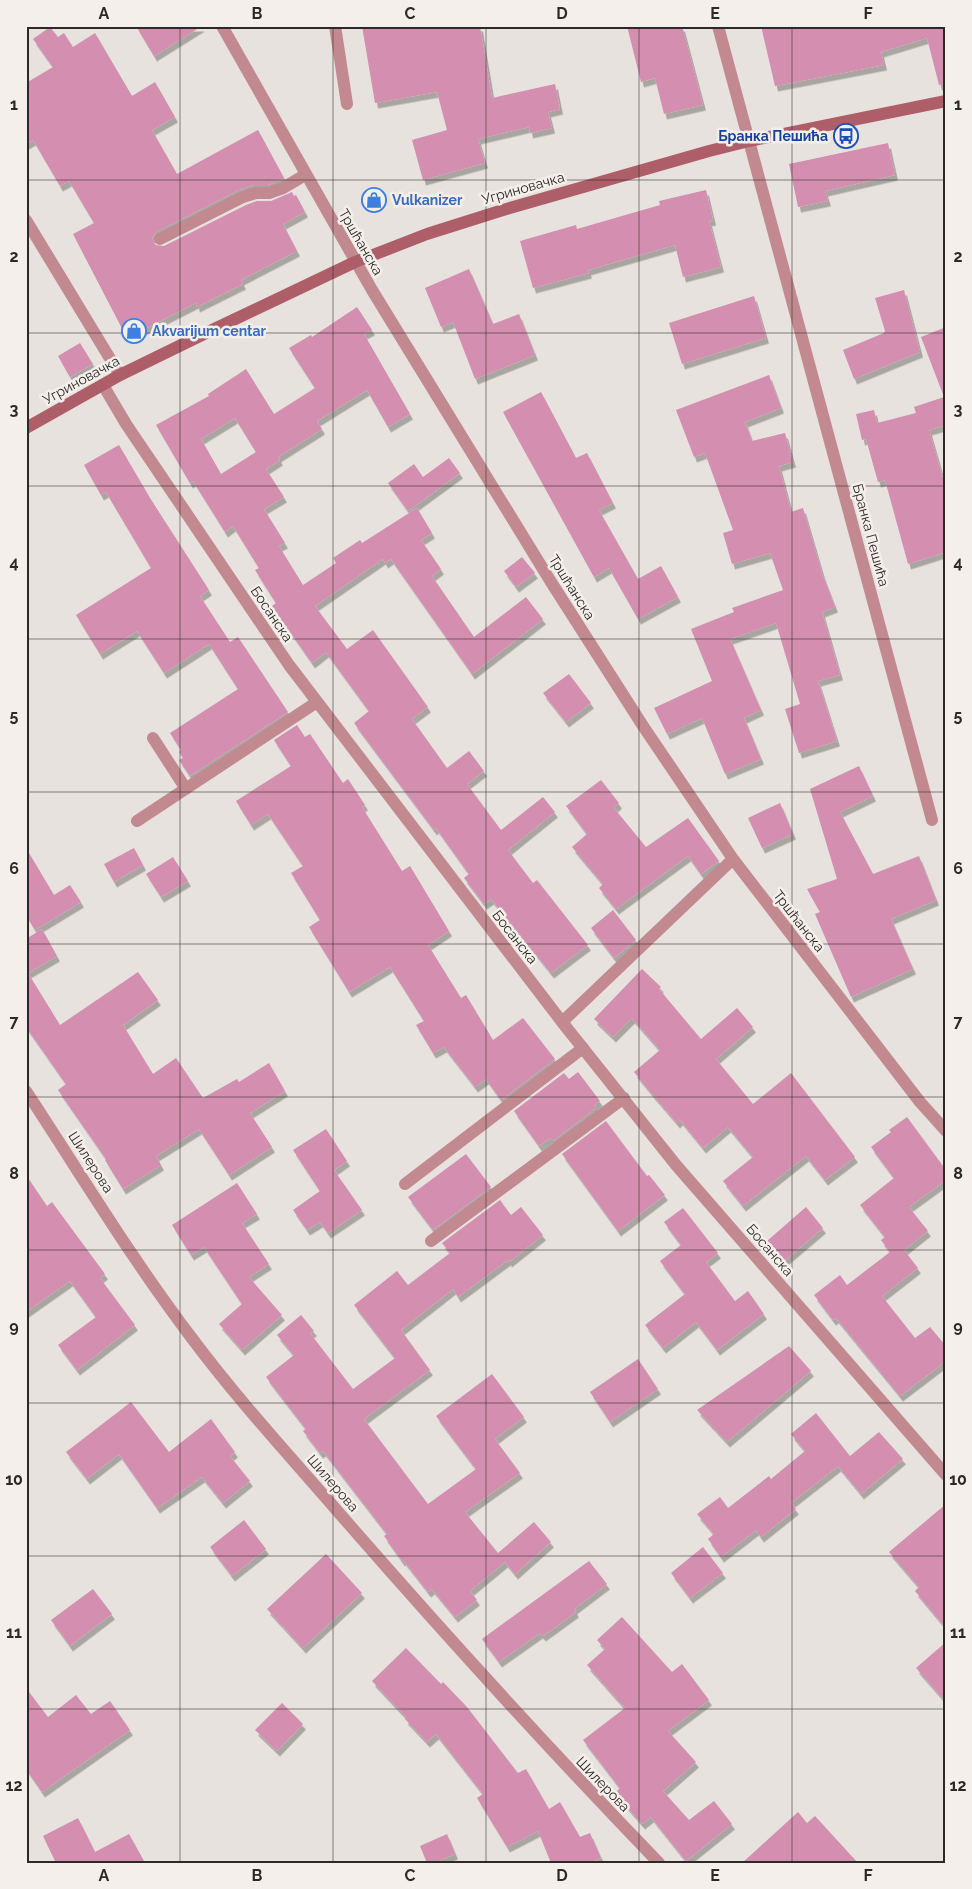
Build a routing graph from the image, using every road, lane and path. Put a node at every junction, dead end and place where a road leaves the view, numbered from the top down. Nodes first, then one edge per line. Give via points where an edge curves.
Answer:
1 (222, 26) edge
2 (335, 26) edge
3 (718, 26) edge
4 (946, 102) edge
5 (347, 104) dead end
6 (749, 141) junction
7 (305, 174) junction
8 (26, 220) edge
9 (160, 239) dead end
10 (355, 262) junction
11 (120, 375) junction
12 (104, 385) junction
13 (26, 428) edge
14 (317, 702) junction
15 (153, 738) dead end
16 (186, 789) junction
17 (137, 820) dead end
18 (932, 820) dead end
19 (733, 859) junction
20 (562, 1022) junction
21 (583, 1048) junction
22 (26, 1091) edge
23 (624, 1098) junction
24 (946, 1131) edge
25 (405, 1184) dead end
26 (431, 1241) dead end
27 (946, 1474) edge
28 (659, 1863) edge

1 - 7 street, Тршћанска
2 - 5 street
3 - 6 street, Бранка Пешића
4 - 6 main road, Угриновачка
6 - 10 main road, Угриновачка via 503,210
6 - 18 street, Бранка Пешића
7 - 9 street via 276,191 243,197
7 - 10 street, Тршћанска
8 - 11 street
10 - 11 main road, Угриновачка
10 - 19 street, Тршћанска via 551,582
11 - 12 main road, Угриновачка
12 - 13 main road, Угриновачка
12 - 14 street, Босанска via 132,432
14 - 16 street
14 - 20 street, Босанска
15 - 16 street
16 - 17 street
19 - 20 street
19 - 24 street, Тршћанска via 920,1102
20 - 21 street, Босанска
21 - 23 street, Босанска
21 - 25 street
22 - 28 street, Шилерова via 158,1291 240,1397 426,1614
23 - 26 street
23 - 27 street, Босанска via 676,1166

